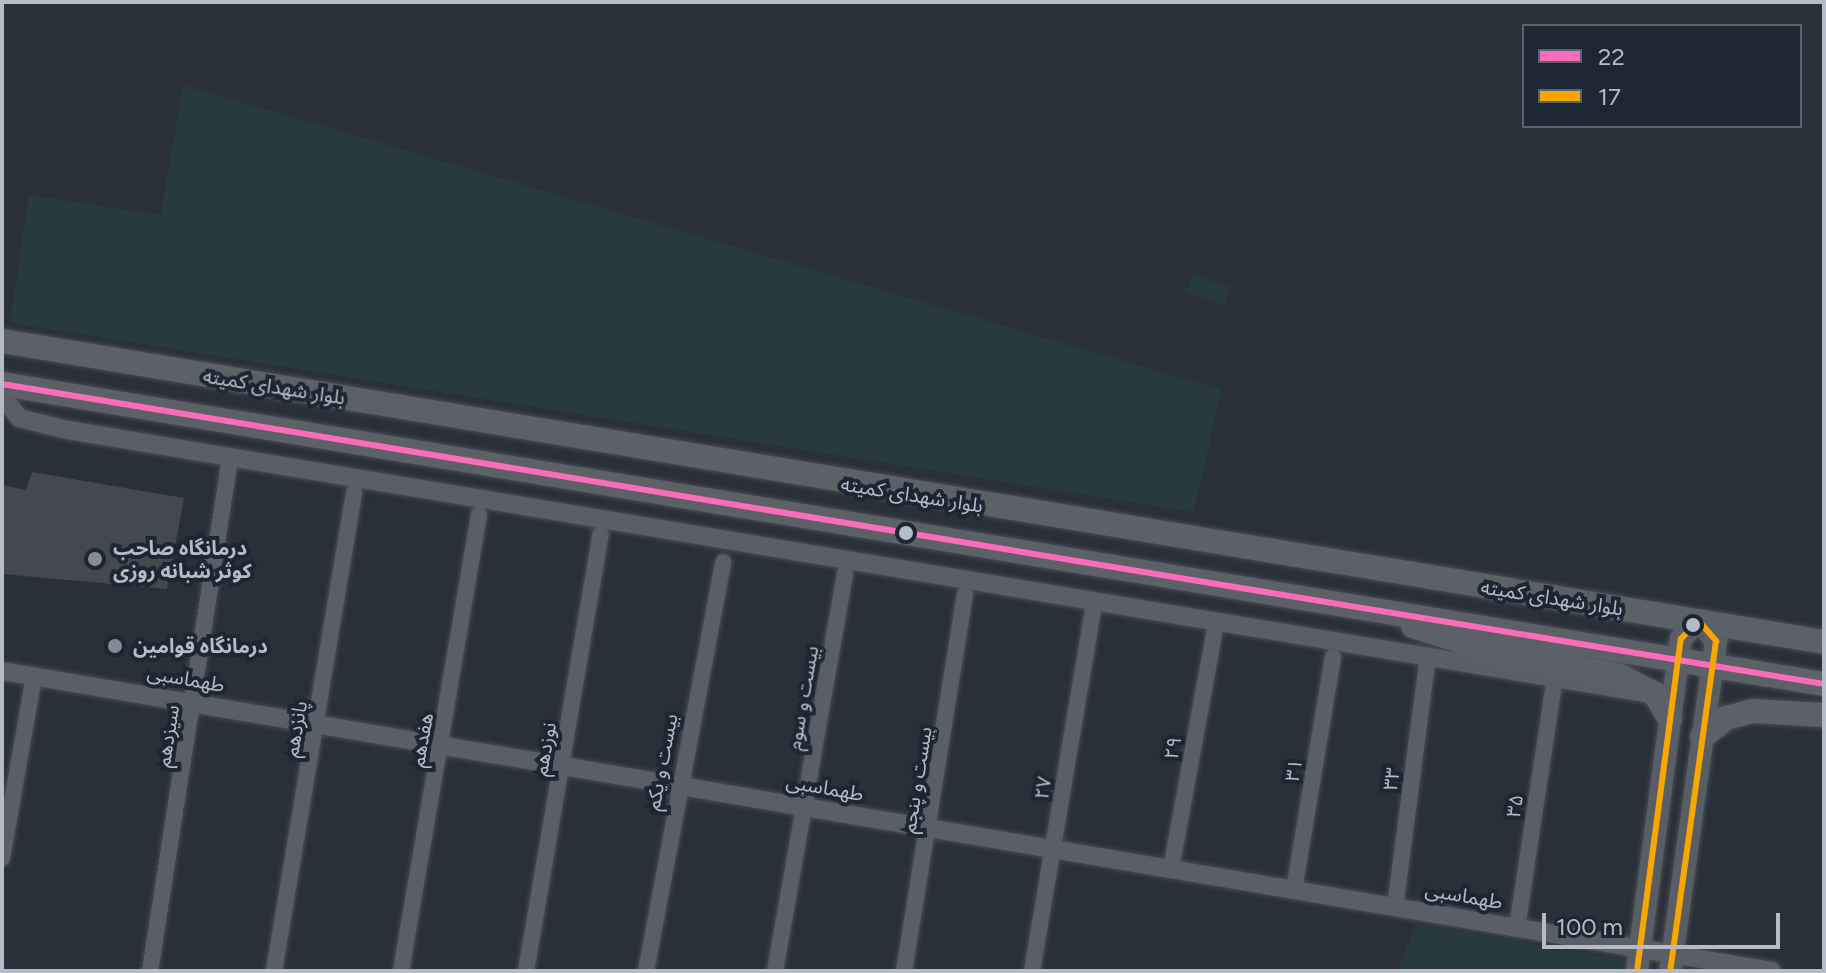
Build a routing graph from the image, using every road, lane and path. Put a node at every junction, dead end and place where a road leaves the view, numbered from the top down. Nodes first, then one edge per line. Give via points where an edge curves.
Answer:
1 (2, 341) edge
2 (2, 384) edge
3 (2, 396) edge
4 (230, 459) junction
5 (354, 493) dead end
6 (479, 515) dead end
7 (601, 534) dead end
8 (723, 562) dead end
9 (845, 573) dead end
10 (965, 595) dead end
11 (1093, 611) dead end
12 (1394, 615) junction
13 (1698, 620) junction
14 (1214, 634) dead end
15 (1824, 642) edge
16 (1333, 657) dead end
17 (1428, 657) junction
18 (1678, 658) junction
19 (1713, 662) junction
20 (2, 671) edge
21 (34, 676) junction
22 (1824, 684) edge
23 (1553, 690) dead end
24 (1655, 694) junction
25 (194, 703) junction
26 (1824, 715) edge
27 (1670, 719) junction
28 (318, 724) junction
29 (1702, 737) junction
30 (442, 745) junction
31 (563, 766) junction
32 (677, 785) junction
33 (805, 807) junction
34 (930, 828) junction
35 (1053, 849) junction
36 (2, 858) edge
37 (1171, 869) junction
38 (1294, 890) junction
39 (1395, 907) junction
40 (1517, 928) junction
41 (1639, 960) edge
42 (1672, 962) edge
43 (150, 971) edge
44 (274, 971) edge
45 (401, 971) edge
46 (526, 971) edge
47 (646, 971) edge
48 (775, 971) edge
49 (904, 971) edge
50 (1032, 971) edge
51 (1772, 971) edge

1 - 13 main road, بلوار شهدای کمیته
2 - 12 main road, بلوار شهدای کمیته
3 - 4 street via 32,423
4 - 17 street
4 - 25 street, سیزدهم
5 - 28 street, پانزدهم
6 - 30 street, هفدهم
7 - 31 street, نوزدهم
8 - 32 street, بیست و یکم
9 - 33 street, بیست و سوم
10 - 34 street, بیست و پنجم
11 - 35 street, ۲۷
12 - 18 main road, بلوار شهدای کمیته
12 - 24 main road via 1445,640 1618,675
13 - 15 main road, بلوار شهدای کمیته
13 - 18 main road via 1681,639
13 - 19 main road via 1716,641
14 - 37 street, ۲۹
16 - 38 street, ۳۱
17 - 24 street
17 - 39 street, ۳۳
18 - 19 main road, بلوار شهدای کمیته
18 - 27 main road
19 - 22 main road, بلوار شهدای کمیته
19 - 29 main road
20 - 21 street, طهماسبی
21 - 25 street, طهماسبی
21 - 36 street
23 - 40 street, ۳۵
24 - 27 main road
25 - 28 street, طهماسبی
25 - 43 street, سیزدهم
26 - 29 main road via 1753,711 1726,718
27 - 41 main road
28 - 30 street, طهماسبی
28 - 44 street, پانزدهم
29 - 42 main road
30 - 31 street, طهماسبی
30 - 45 street, هفدهم
31 - 32 street, طهماسبی
31 - 46 street, نوزدهم
32 - 33 street, طهماسبی
32 - 47 street, بیست و یکم
33 - 34 street, طهماسبی
33 - 48 street, بیست و سوم
34 - 35 street, طهماسبی
34 - 49 street, بیست و پنجم
35 - 37 street, طهماسبی
35 - 50 street, ۲۷
37 - 38 street, طهماسبی
38 - 39 street, طهماسبی
39 - 40 street, طهماسبی
40 - 41 street, طهماسبی
41 - 42 street, طهماسبی
42 - 51 street

